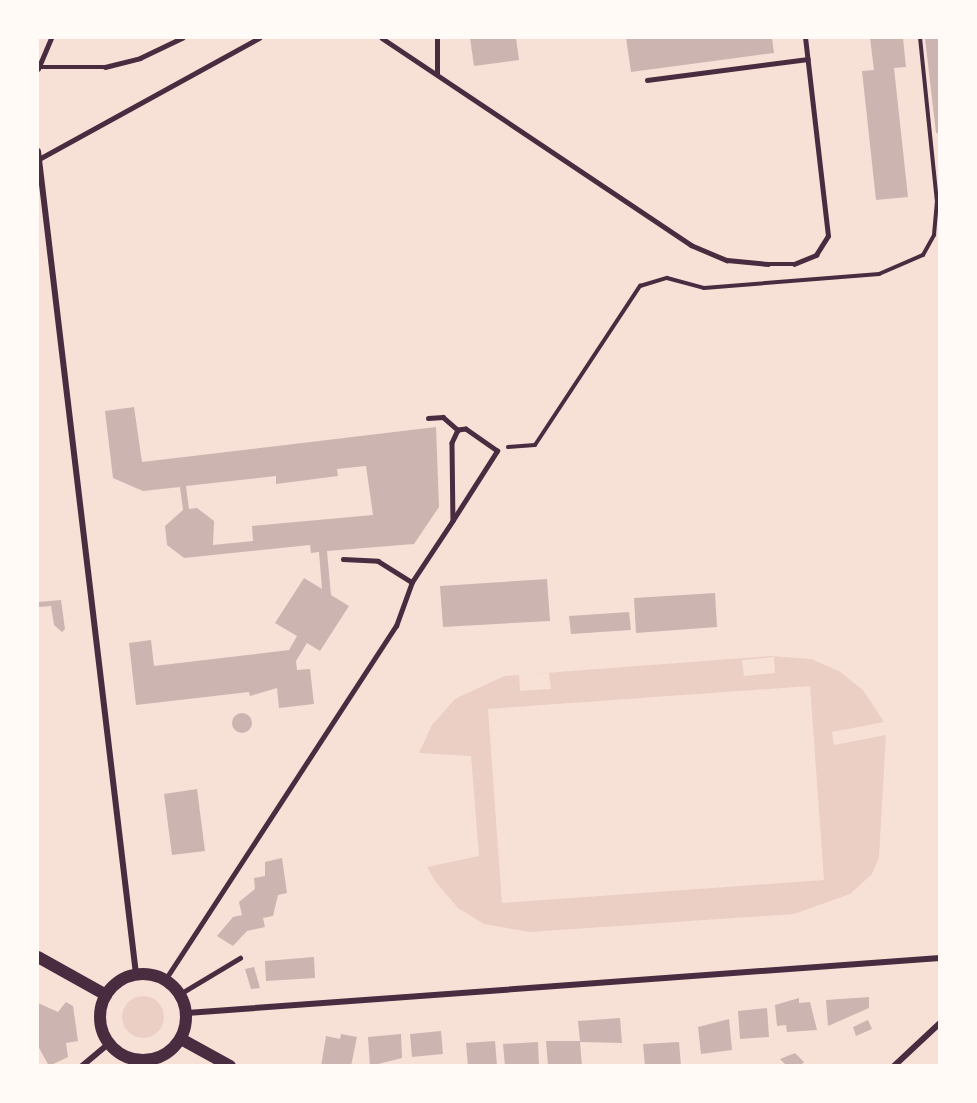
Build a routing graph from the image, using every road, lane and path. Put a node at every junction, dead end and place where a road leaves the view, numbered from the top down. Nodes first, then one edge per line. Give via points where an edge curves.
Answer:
1 (51, 38) edge
2 (182, 38) edge
3 (259, 38) edge
4 (382, 38) edge
5 (437, 38) edge
6 (805, 38) edge
7 (808, 59) junction
8 (38, 68) edge
9 (437, 74) junction
10 (647, 80) dead end
11 (38, 151) edge
12 (39, 159) edge
13 (428, 418) dead end
14 (458, 430) junction
15 (453, 520) junction
16 (343, 559) dead end
17 (412, 582) junction
18 (38, 957) edge
19 (240, 958) dead end
20 (939, 958) edge
21 (136, 974) junction
22 (165, 980) junction
23 (180, 994) junction
24 (106, 995) junction
25 (186, 1013) junction
26 (939, 1023) edge
27 (181, 1039) junction
28 (109, 1043) junction
29 (151, 1062) edge
30 (82, 1065) edge
31 (230, 1065) edge
32 (894, 1065) edge

1 - 8 lane
2 - 8 lane via 140,58 105,67
3 - 12 lane
4 - 9 lane
5 - 9 lane
6 - 7 lane
7 - 9 lane via 828,236 816,255 794,264 727,260 691,245
7 - 10 lane
11 - 12 street
12 - 21 street
13 - 14 lane via 443,417
14 - 15 lane via 452,442
14 - 15 lane via 466,429 497,451
15 - 17 lane
16 - 17 lane via 378,561
17 - 22 lane via 396,626
18 - 24 main road
19 - 23 lane
20 - 25 street
21 - 22 main road
21 - 24 main road
22 - 23 main road
23 - 25 main road
24 - 28 main road via 100,1020
25 - 27 main road
26 - 32 street
27 - 29 main road
27 - 31 main road
28 - 29 main road via 127,1057
28 - 30 street

